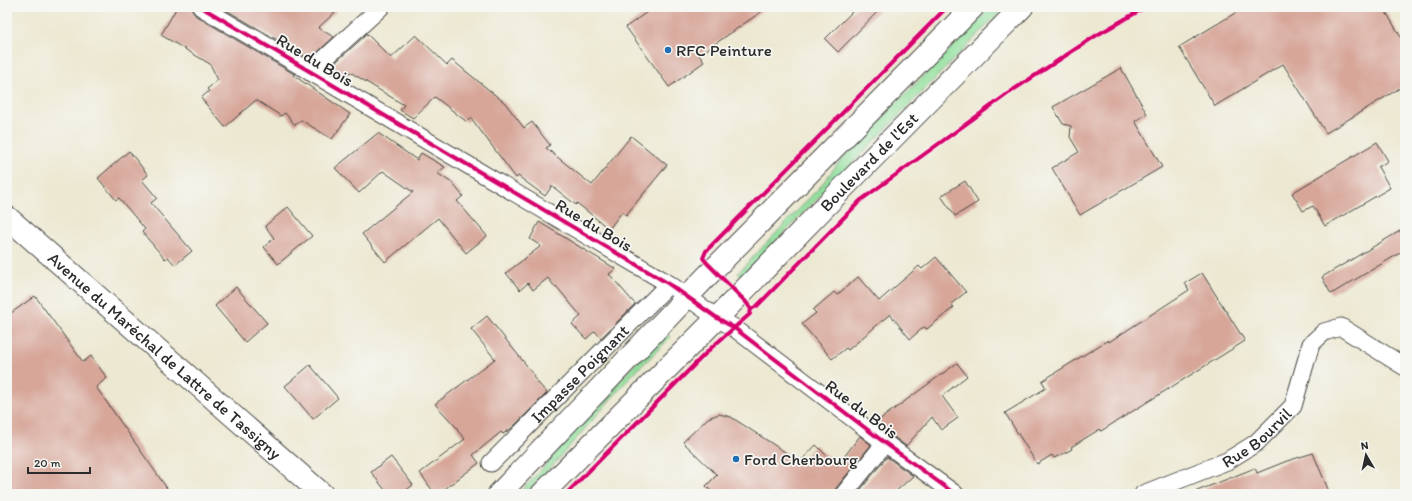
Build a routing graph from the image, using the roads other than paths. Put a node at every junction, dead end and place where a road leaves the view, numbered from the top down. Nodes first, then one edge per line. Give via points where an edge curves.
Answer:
1 (201, 7) edge
2 (381, 7) edge
3 (973, 7) edge
4 (1022, 7) edge
5 (310, 72) junction
6 (7, 217) edge
7 (669, 284) junction
8 (687, 297) junction
9 (717, 318) junction
10 (1405, 367) edge
11 (559, 432) junction
12 (884, 443) junction
13 (491, 463) dead end
14 (322, 494) edge
15 (499, 494) edge
16 (511, 494) edge
17 (542, 494) edge
18 (844, 494) edge
19 (955, 494) edge
20 (1143, 494) edge

1 - 5 street, Rue du Bois
2 - 5 street
3 - 8 main road
4 - 9 main road, Boulevard de l'Est
5 - 7 street, Rue du Bois
6 - 14 main road, Avenue du Maréchal de Lattre de Tassigny
7 - 8 street, Rue du Bois
7 - 13 street, Impasse Poignant
8 - 9 street, Rue du Bois
8 - 11 main road
9 - 12 street, Rue du Bois
9 - 17 main road, Boulevard de l'Est
10 - 20 street, Rue Bourvil via 1341,328 1324,332 1311,344 1293,406 1256,444 1227,461
11 - 15 main road
11 - 16 main road via 556,445 547,459
12 - 18 street
12 - 19 street, Rue du Bois

